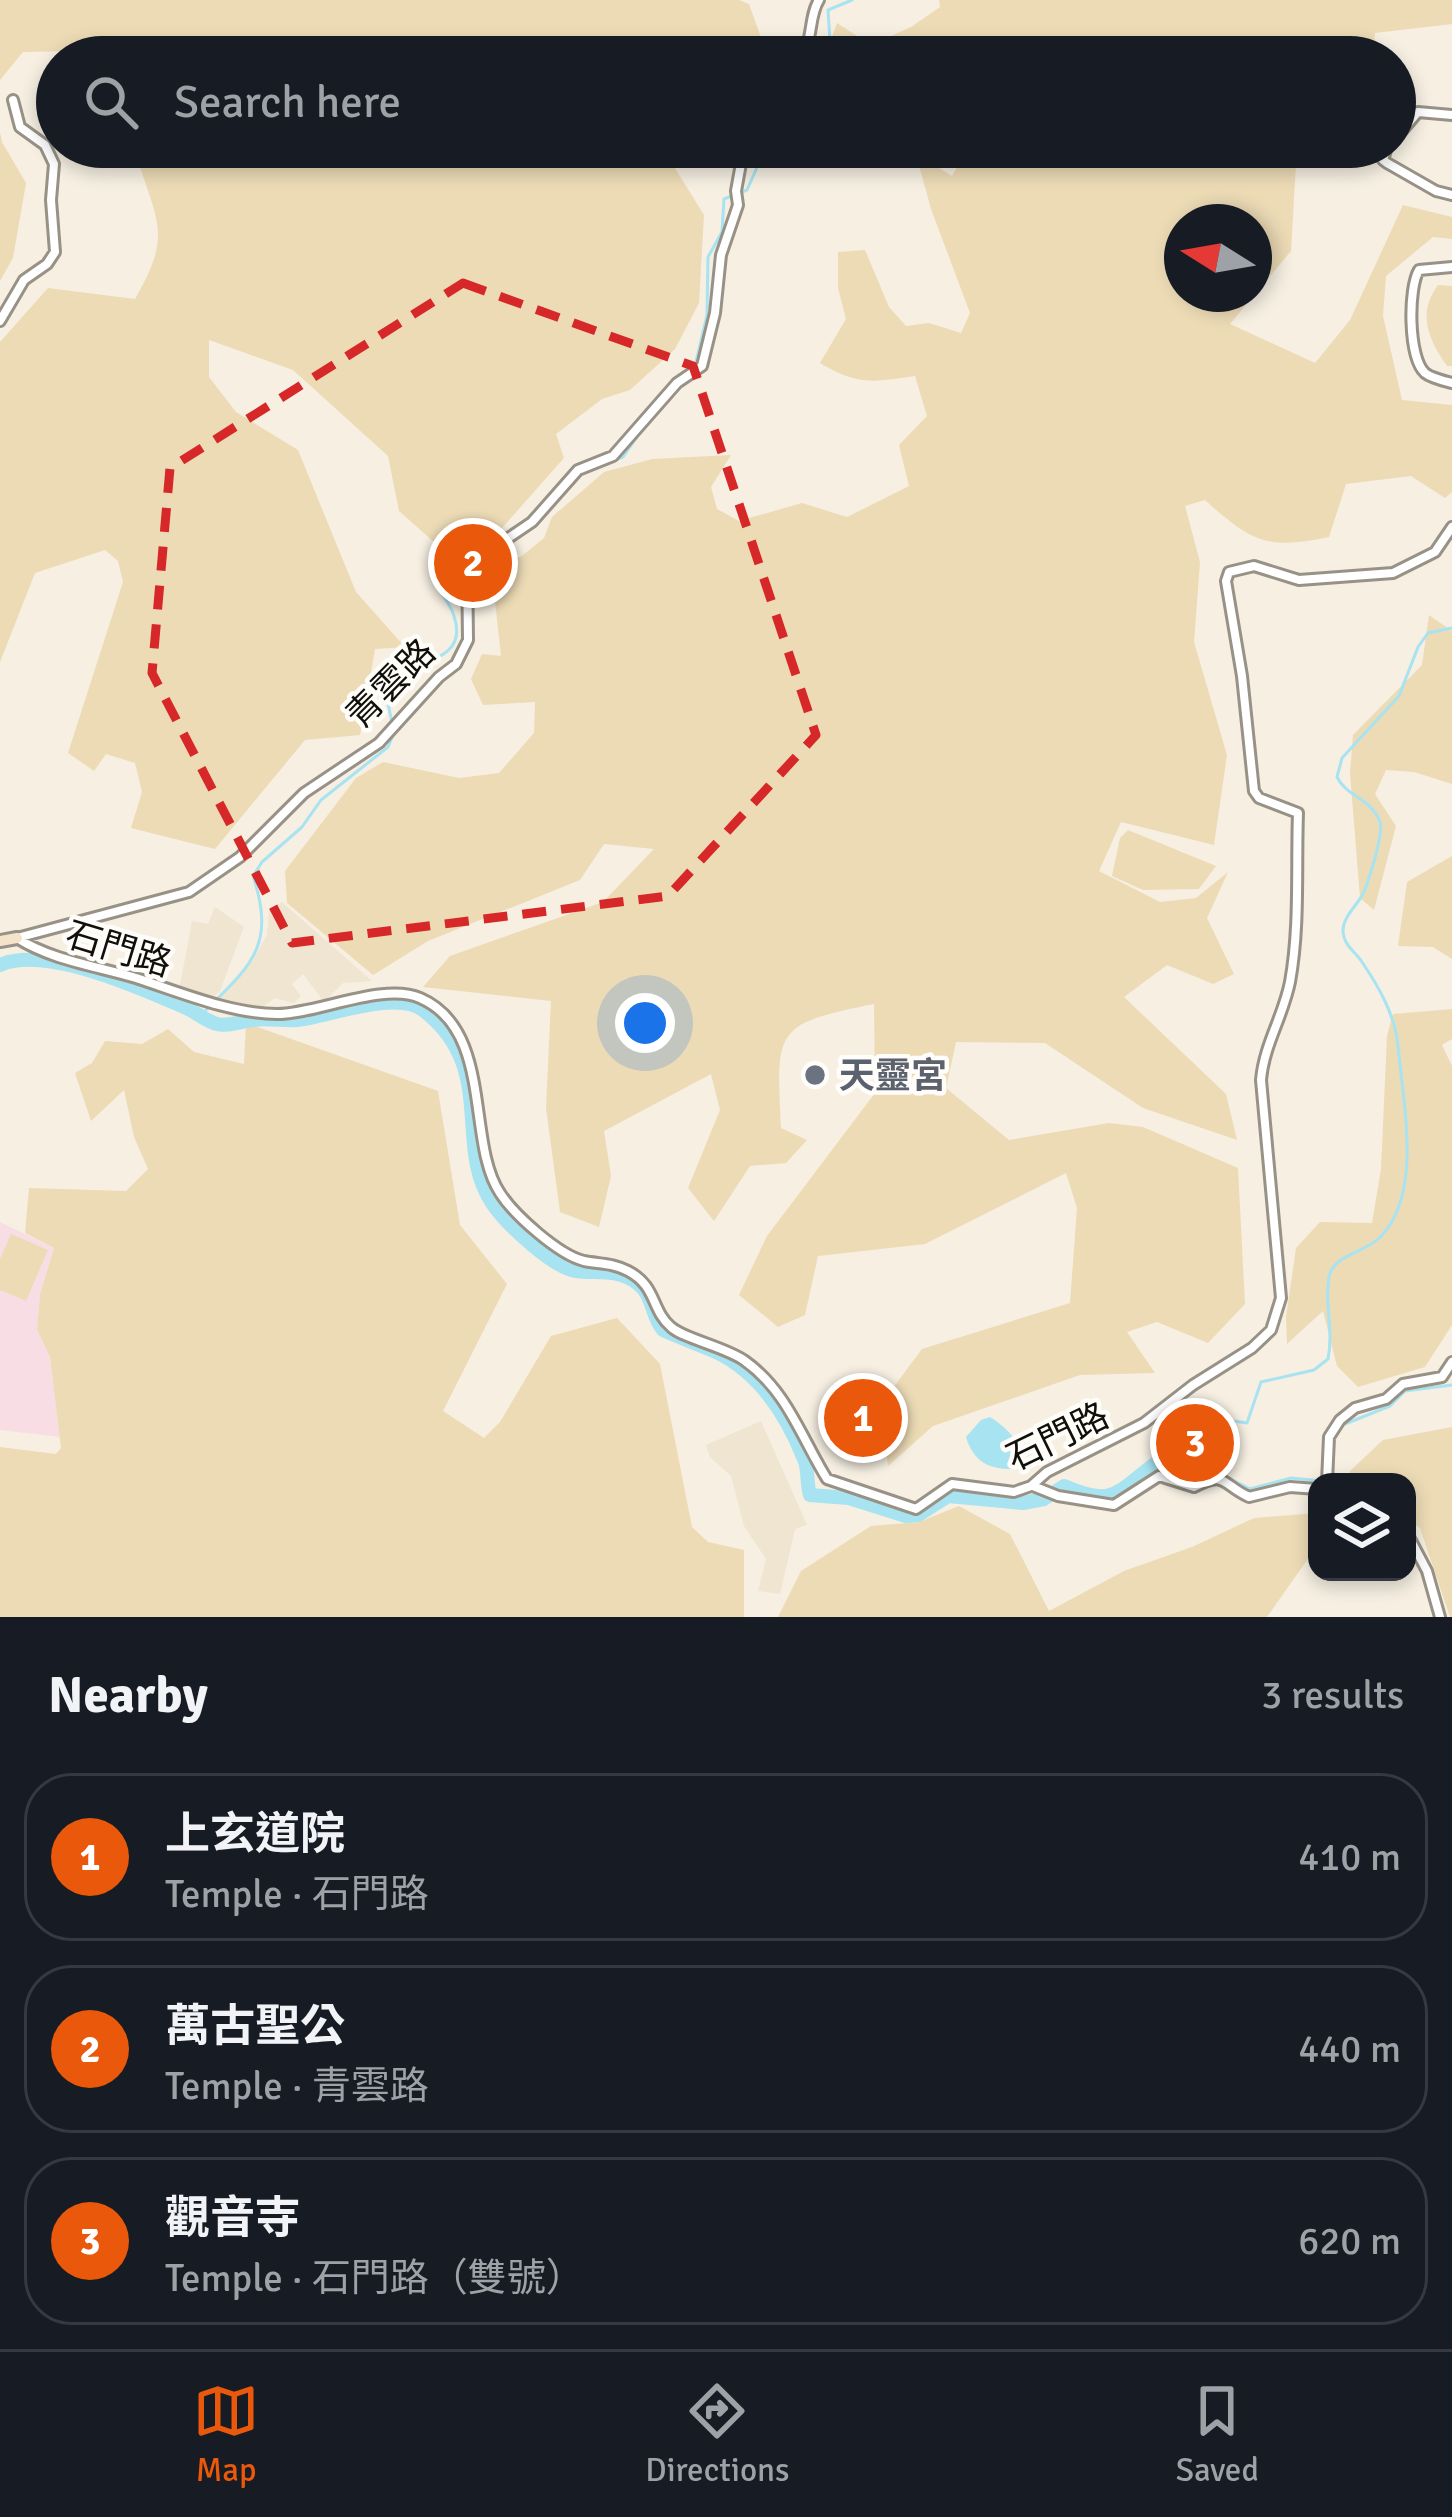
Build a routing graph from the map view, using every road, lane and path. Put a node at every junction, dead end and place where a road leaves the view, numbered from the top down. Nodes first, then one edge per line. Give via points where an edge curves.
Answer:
1 (819, 0) edge
2 (809, 36) edge
3 (13, 100) dead end
4 (1416, 114) edge
5 (1452, 115) edge
6 (36, 139) edge
7 (54, 168) edge
8 (742, 168) edge
9 (1396, 168) edge
10 (1452, 195) edge
11 (1452, 267) edge
12 (0, 321) edge
13 (1452, 383) edge
14 (1452, 526) edge
15 (16, 938) junction
16 (0, 941) edge
17 (1452, 1362) edge
18 (1329, 1473) edge
19 (1031, 1486) junction
20 (1308, 1488) edge
21 (1416, 1550) edge
22 (1440, 1617) edge

1 - 2 street
3 - 6 street via 20,127
4 - 5 street
7 - 12 street via 55,252 24,280
8 - 15 street, 青雲路 via 702,366 613,456 578,470 532,521 467,558 469,640 456,664 379,742 304,793 189,892
9 - 10 street
11 - 13 street via 1419,270 1412,300 1418,361 1426,374
14 - 19 street, 石門路 via 1435,552 1393,573 1300,580 1254,566 1229,572 1254,790 1298,812 1291,975 1261,1080 1281,1298 1271,1330 1252,1348 1144,1423
15 - 16 street, 青雲路
15 - 19 street, 石門路 via 176,994 275,1014 400,994 420,998 446,1017 470,1060 502,1196 572,1256 646,1282 671,1328 758,1372 790,1408 827,1479 916,1509 952,1484 1014,1492
17 - 18 street via 1442,1377 1403,1384 1340,1420 1329,1437
19 - 20 street via 1114,1505 1159,1476 1194,1487 1221,1477 1249,1497
21 - 22 street

